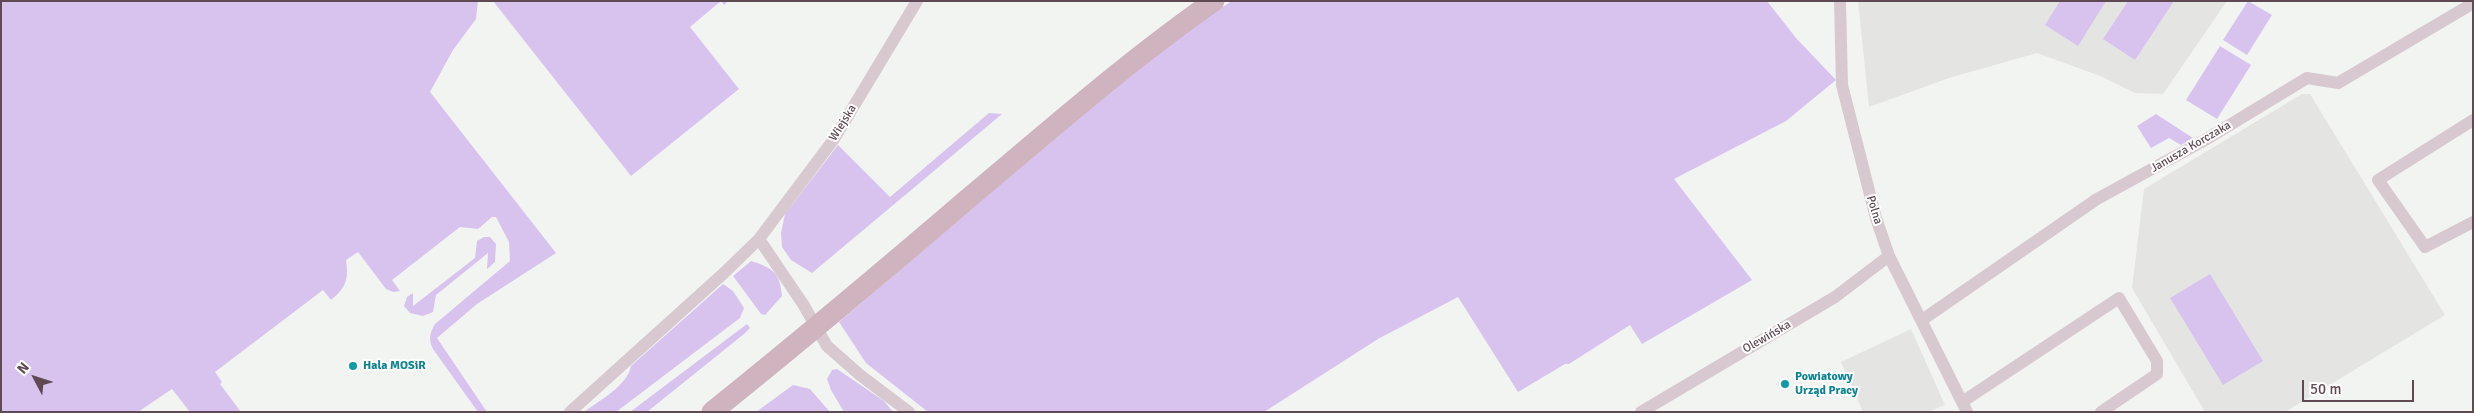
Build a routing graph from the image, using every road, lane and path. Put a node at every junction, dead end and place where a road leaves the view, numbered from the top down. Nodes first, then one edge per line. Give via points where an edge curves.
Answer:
1 (917, 1) edge
2 (1214, 1) edge
3 (1840, 1) edge
4 (2470, 6) edge
5 (2473, 120) edge
6 (2473, 222) edge
7 (759, 239) junction
8 (1889, 256) junction
9 (1922, 320) junction
10 (816, 327) junction
11 (1965, 407) edge
12 (570, 412) edge
13 (712, 412) edge
14 (909, 412) edge
15 (1641, 412) edge
16 (2101, 412) edge

1 - 7 street, Wiejska via 834,139
2 - 10 main road via 1098,89
3 - 8 street, Polna via 1842,85 1870,198
4 - 9 street, Janusza Korczaka via 2338,83 2307,78 2097,200
5 - 6 street via 2378,180 2425,247
7 - 10 street
7 - 12 street, Wiejska
8 - 9 street, Polna
8 - 15 street, Olewińska via 1835,297
9 - 11 street, Polna
10 - 13 main road
10 - 14 street via 827,346
11 - 16 street, Polna via 2119,298 2157,361 2158,370 2157,374

